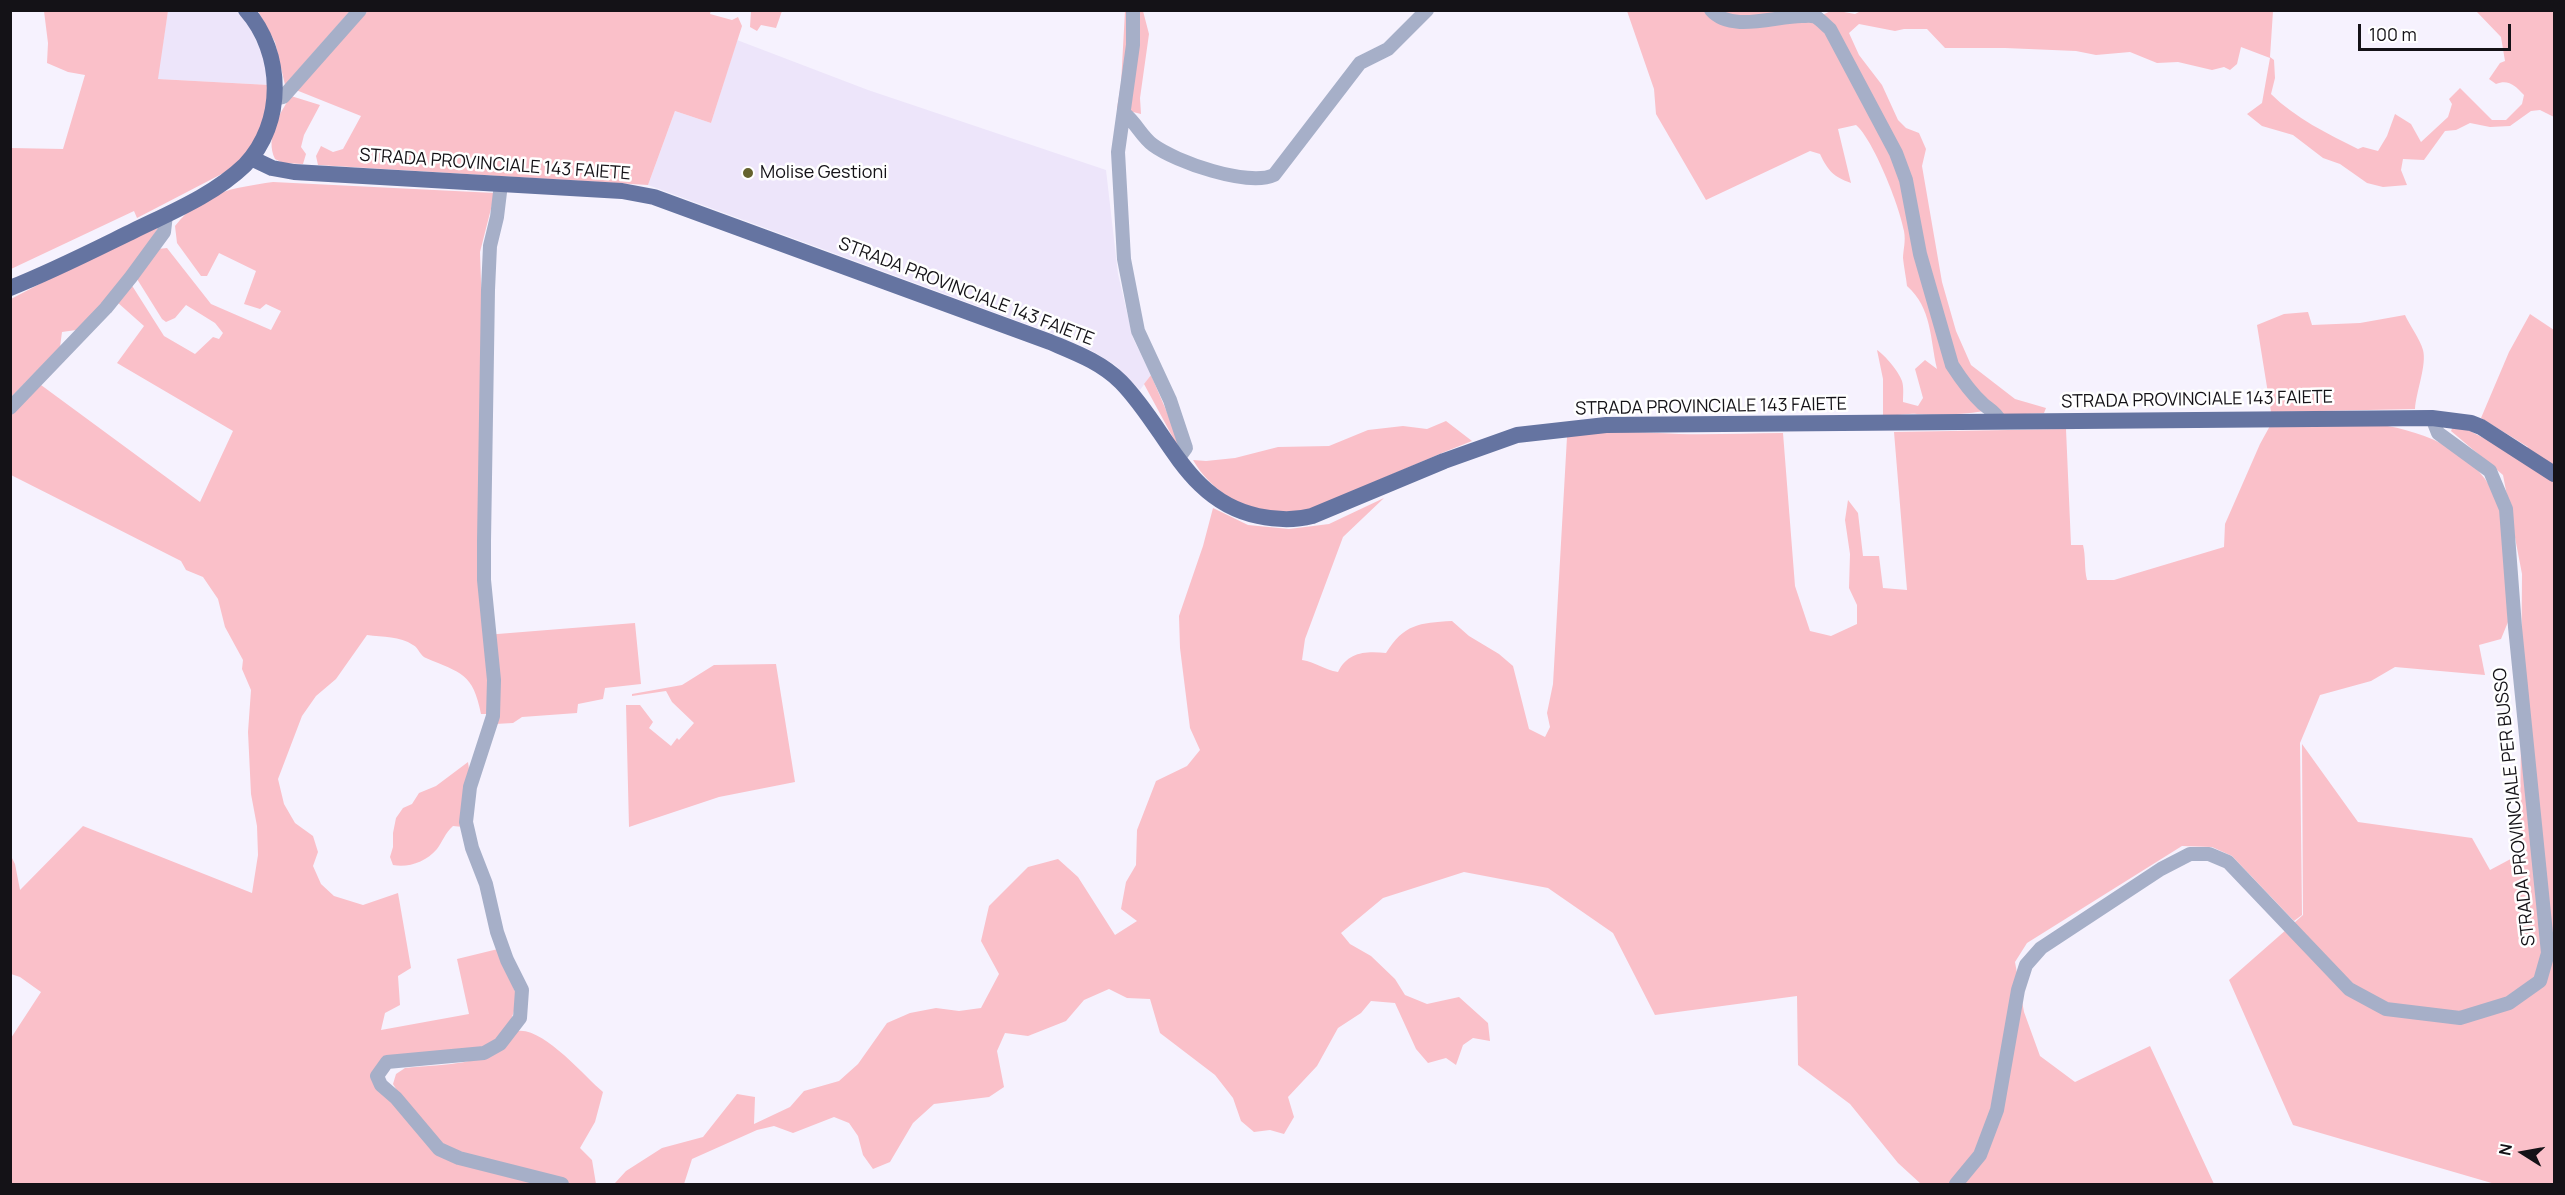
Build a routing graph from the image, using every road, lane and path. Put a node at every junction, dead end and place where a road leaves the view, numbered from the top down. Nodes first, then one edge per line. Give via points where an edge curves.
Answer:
1 (246, 10) edge
2 (360, 10) edge
3 (1133, 10) edge
4 (1427, 10) edge
5 (1711, 10) edge
6 (275, 99) junction
7 (1125, 114) junction
8 (251, 158) junction
9 (501, 184) junction
10 (166, 215) junction
11 (10, 288) edge
12 (10, 408) edge
13 (2432, 418) junction
14 (2000, 421) junction
15 (1178, 459) junction
16 (2554, 474) edge
17 (562, 1185) edge
18 (1956, 1185) edge

1 - 6 main road via 269,51
2 - 6 street via 283,97
3 - 7 street
4 - 7 street via 1388,49 1360,63 1274,176 1264,180 1203,168 1163,152
5 - 14 street via 1737,23 1811,16 1830,29 1896,153 1906,180 1920,254 1952,365
6 - 8 main road via 269,125
7 - 15 street via 1118,172 1127,281 1138,331 1182,432 1185,448
8 - 9 main road, STRADA PROVINCIALE 143 FAIETE via 272,168 294,172
8 - 10 main road via 227,180
9 - 15 main road, STRADA PROVINCIALE 143 FAIETE via 622,191 654,197 1050,342 1111,373 1161,432
9 - 17 street via 490,246 484,542 494,716 470,787 466,822 497,932 522,990 520,1018 500,1044 484,1053 387,1062 377,1076 439,1149 459,1158
10 - 11 main road
10 - 12 street via 164,232 131,278
13 - 14 main road, STRADA PROVINCIALE 143 FAIETE
13 - 16 main road, STRADA PROVINCIALE 143 FAIETE via 2481,427
13 - 18 street, STRADA PROVINCIALE PER BUSSO via 2438,433 2490,471 2506,508 2548,953 2540,981 2509,1003 2460,1018 2386,1009 2349,989 2228,862 2209,854 2190,854 2041,948 2026,965 1997,1110 1980,1155
14 - 15 main road, STRADA PROVINCIALE 143 FAIETE via 1606,425 1517,435 1312,516 1283,521 1254,515 1211,497

